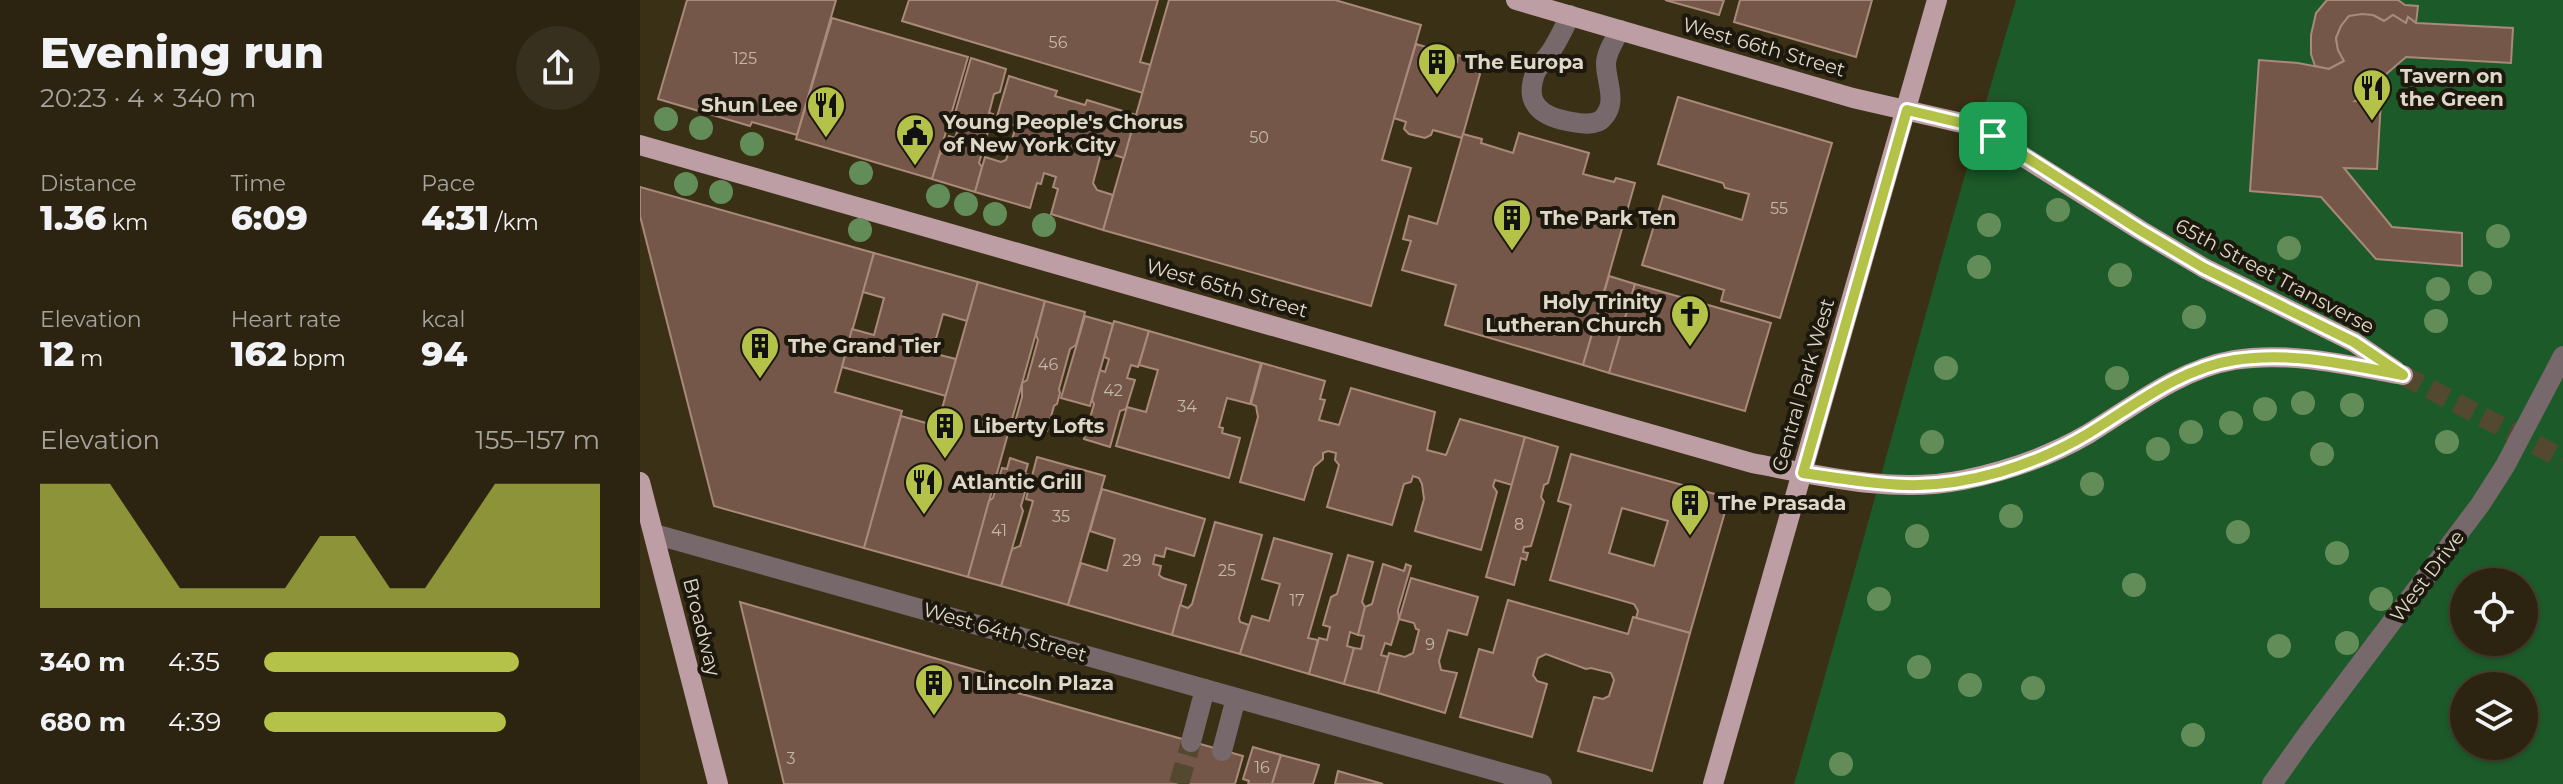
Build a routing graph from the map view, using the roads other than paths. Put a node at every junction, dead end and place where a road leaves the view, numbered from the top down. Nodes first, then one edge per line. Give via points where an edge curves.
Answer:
1 (1516, 0) edge
2 (1937, 0) edge
3 (1570, 15) junction
4 (1620, 30) junction
5 (1907, 110) junction
6 (640, 145) edge
7 (2563, 356) edge
8 (1803, 473) junction
9 (640, 482) edge
10 (654, 534) junction
11 (1205, 689) junction
12 (1236, 698) junction
13 (1191, 742) tunnel mouth
14 (1222, 751) dead end
15 (718, 784) edge
16 (1542, 784) edge
17 (1713, 784) edge
18 (2272, 784) edge

1 - 3 main road, West 66th Street
2 - 5 main road, Central Park West
3 - 4 main road, West 66th Street
3 - 4 street via 1536,72 1532,89 1541,112 1554,118 1581,124 1604,118 1611,91 1606,63
4 - 5 main road, West 66th Street
5 - 8 main road, Central Park West
5 - 8 main road, 65th Street Transverse via 1993,136 2191,260 2354,342 2403,375 2308,359 2234,360 2176,381 2037,458 1988,474 1935,484 1886,484
6 - 8 main road, West 65th Street via 1737,459
7 - 18 street, West Drive via 2480,505
8 - 17 main road, Central Park West
9 - 10 main road, Broadway
10 - 11 street, West 64th Street
10 - 15 main road, Broadway
11 - 12 street, West 64th Street
11 - 13 street
12 - 14 street
12 - 16 street, West 64th Street

